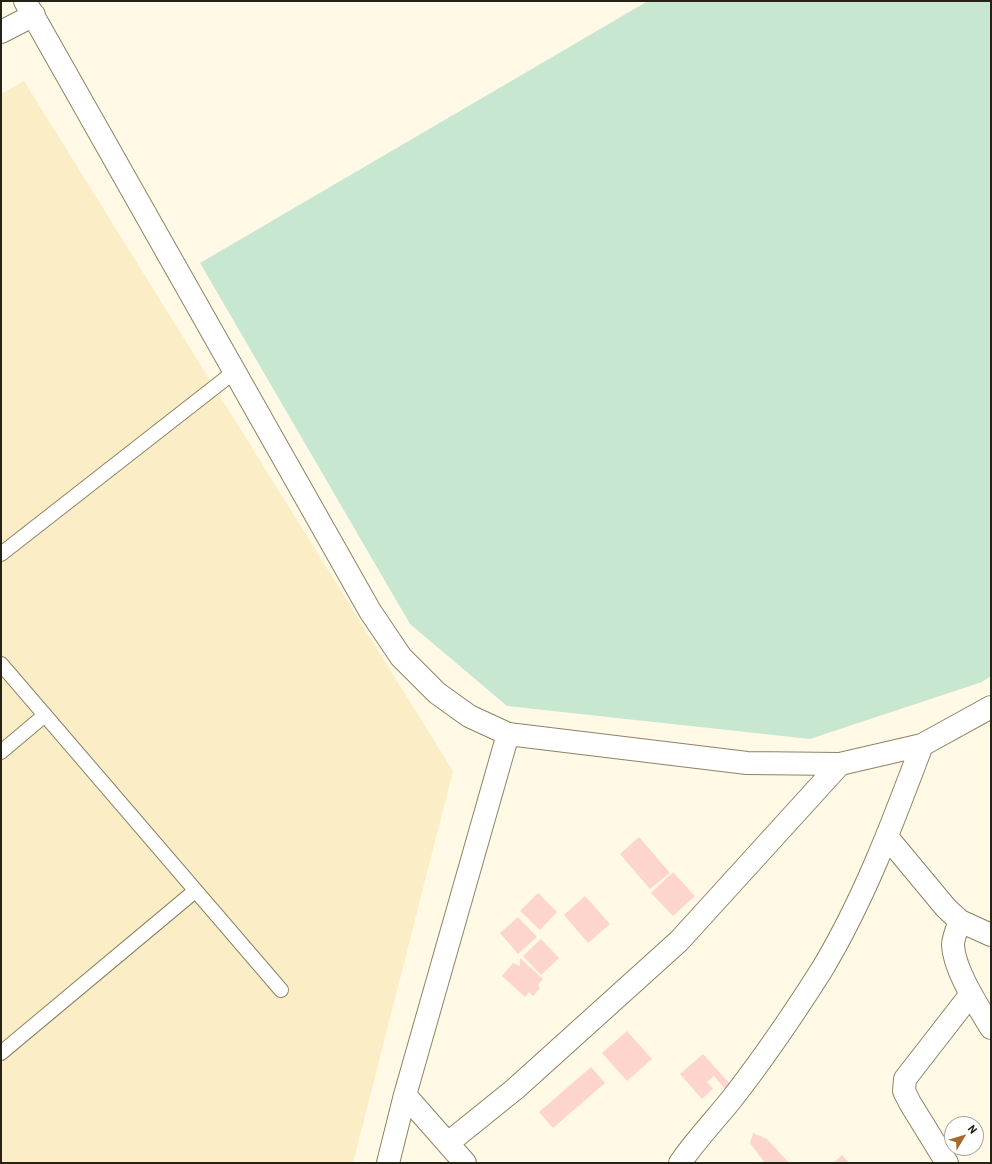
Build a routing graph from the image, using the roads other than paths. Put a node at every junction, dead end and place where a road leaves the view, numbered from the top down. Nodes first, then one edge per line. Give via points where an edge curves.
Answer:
1 (30, 8) edge
2 (1, 32) edge
3 (234, 372) junction
4 (1, 554) edge
5 (1, 664) edge
6 (991, 707) edge
7 (45, 715) junction
8 (508, 734) junction
9 (922, 745) junction
10 (1, 752) edge
11 (840, 764) junction
12 (887, 837) junction
13 (195, 890) junction
14 (960, 921) junction
15 (990, 932) edge
16 (281, 990) dead end
17 (971, 994) junction
18 (991, 1028) edge
19 (1, 1054) edge
20 (405, 1095) junction
21 (448, 1143) junction
22 (388, 1163) edge
23 (465, 1163) edge
24 (680, 1163) edge
25 (947, 1163) edge

1 - 2 street
1 - 3 street
3 - 4 lane
3 - 8 street via 370,611 400,657 437,693 469,716
5 - 7 lane
6 - 9 street
7 - 10 lane
7 - 13 lane
8 - 11 street via 747,763
8 - 20 street
9 - 11 street
9 - 12 street
11 - 21 street via 679,941 515,1089
12 - 14 street via 946,908
12 - 24 street via 854,911 821,970 736,1093
13 - 16 lane
13 - 19 lane
14 - 15 street
14 - 17 street via 953,943 954,956
17 - 18 street
17 - 25 street via 905,1079 904,1091
20 - 21 street
20 - 22 street
21 - 23 street

